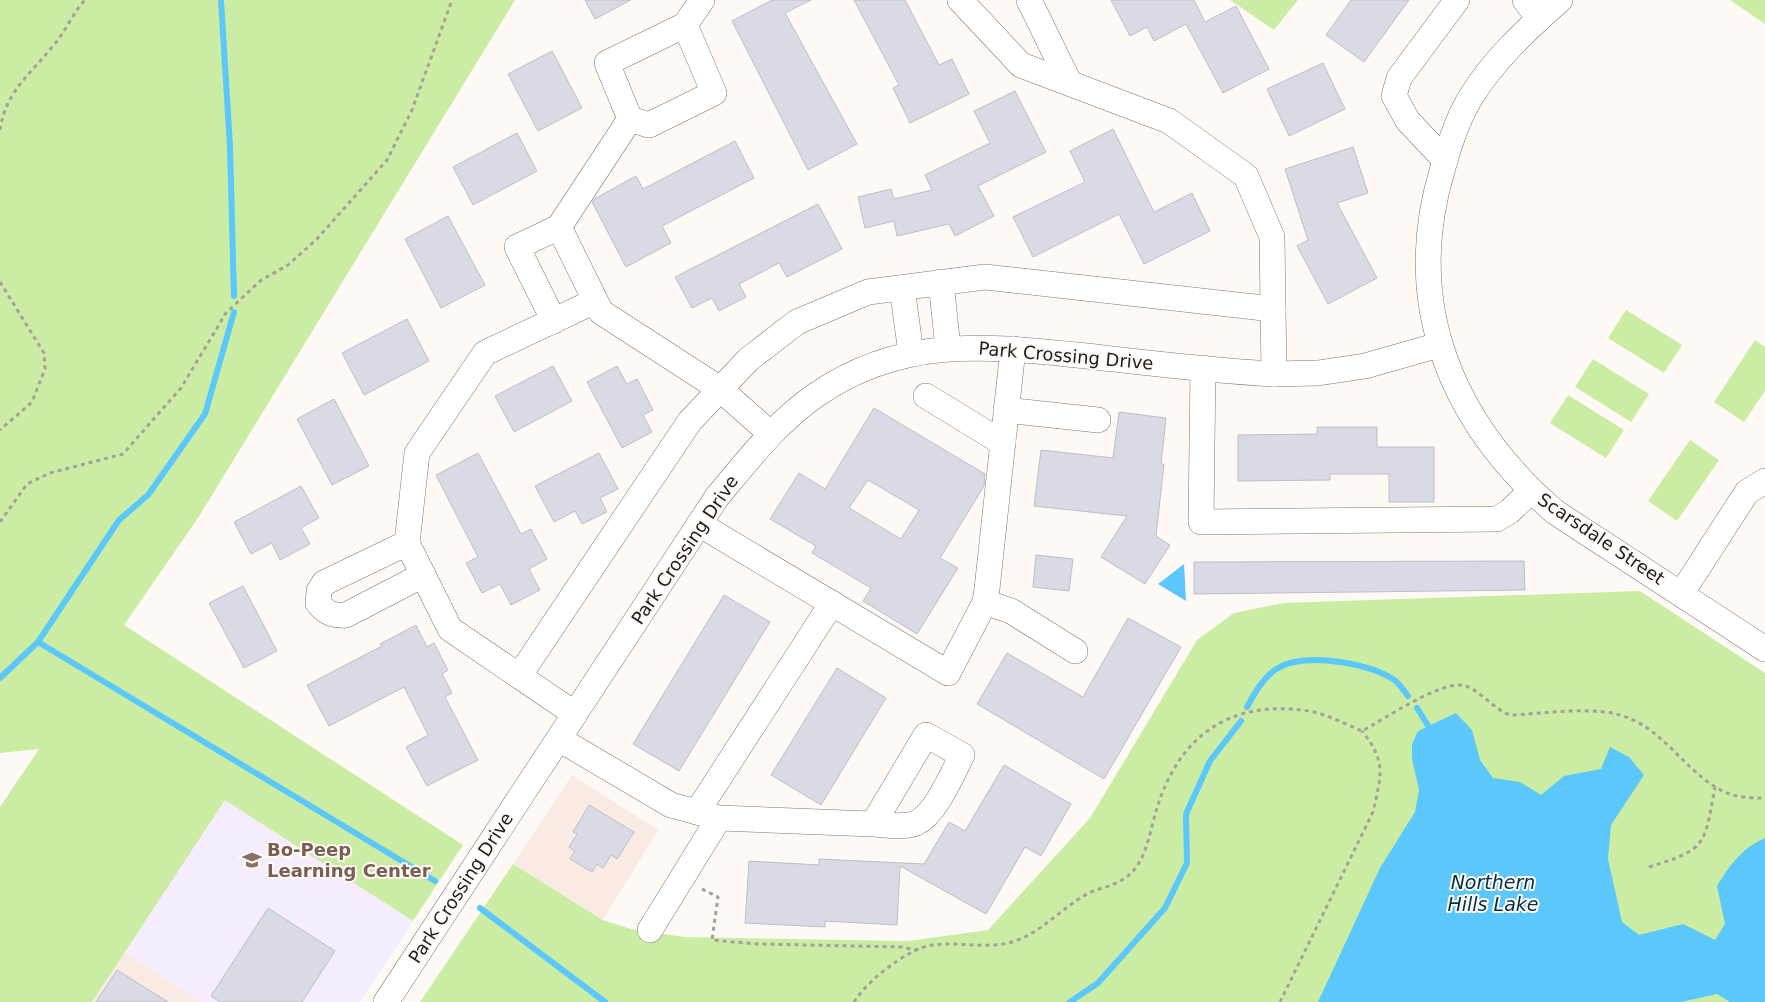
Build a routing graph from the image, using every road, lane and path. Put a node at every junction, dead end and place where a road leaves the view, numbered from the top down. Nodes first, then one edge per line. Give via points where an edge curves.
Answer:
1 (85, 0) edge
2 (452, 0) edge
3 (702, 0) edge
4 (962, 0) edge
5 (1028, 0) edge
6 (1456, 0) edge
7 (1560, 0) edge
8 (1532, 9) edge
9 (685, 25) junction
10 (1069, 82) junction
11 (630, 119) junction
12 (0, 130) edge
13 (1445, 160) junction
14 (559, 227) junction
15 (0, 282) edge
16 (941, 282) junction
17 (902, 288) junction
18 (595, 301) junction
19 (1273, 309) junction
20 (554, 320) junction
21 (1438, 345) junction
22 (948, 348) junction
23 (1013, 349) junction
24 (911, 353) junction
25 (1203, 368) junction
26 (1274, 374) junction
27 (720, 389) junction
28 (926, 396) dead end
29 (1006, 410) junction
30 (1098, 420) dead end
31 (0, 430) edge
32 (771, 434) junction
33 (1003, 443) junction
34 (1765, 481) edge
35 (1531, 491) junction
36 (0, 522) edge
37 (700, 524) junction
38 (407, 543) junction
39 (424, 575) junction
40 (1681, 594) junction
41 (985, 602) junction
42 (832, 603) junction
43 (1765, 649) edge
44 (1075, 651) dead end
45 (519, 676) junction
46 (575, 714) junction
47 (1362, 731) junction
48 (559, 739) junction
49 (1715, 788) junction
50 (1765, 798) edge
51 (708, 815) junction
52 (873, 824) dead end
53 (1649, 867) dead end
54 (682, 877) junction
55 (650, 930) dead end
56 (916, 950) junction
57 (386, 1002) edge
58 (854, 1002) edge
59 (1280, 1002) edge

1 - 12 path via 53,47 16,87
2 - 36 path via 412,110 387,160 317,239 288,265 260,281 226,313 181,388 123,454 50,473 27,484
3 - 9 street
4 - 10 street via 1022,65
5 - 10 street
6 - 13 street via 1399,78 1394,96 1408,121
7 - 8 street, Scarsdale Street
8 - 13 street, Scarsdale Street via 1469,100 1455,126
9 - 11 street via 607,63
9 - 11 street via 714,93 649,125
10 - 19 street via 1169,122 1246,176 1272,237
11 - 14 street
13 - 21 street, Scarsdale Street via 1430,223 1428,256
14 - 18 street
14 - 20 street via 517,247
15 - 31 path via 44,353 46,369 32,402
16 - 17 street
16 - 19 street via 985,277
16 - 22 street
17 - 24 street
17 - 27 street via 868,292 797,322 749,359
18 - 20 street
18 - 27 street via 601,312
19 - 26 street
20 - 38 street via 485,352 417,453
21 - 26 street, Park Crossing Drive via 1365,366 1318,373
21 - 35 street, Scarsdale Street via 1488,441
22 - 23 street, Park Crossing Drive
22 - 24 street, Park Crossing Drive
23 - 25 street, Park Crossing Drive
23 - 29 street
24 - 32 street, Park Crossing Drive via 840,380 793,412
25 - 26 street, Park Crossing Drive
25 - 35 street via 1201,522 1497,519
27 - 32 street
27 - 45 street via 690,421
28 - 33 street
29 - 30 street
29 - 33 street
32 - 37 street, Park Crossing Drive via 717,498
33 - 41 street
34 - 40 street via 1747,492
35 - 40 street, Scarsdale Street via 1556,512
37 - 42 street
37 - 46 street, Park Crossing Drive
38 - 39 street
38 - 39 street via 324,583 318,602 324,611 336,616 346,615
39 - 45 street via 450,629
40 - 43 street, Scarsdale Street
41 - 42 street via 948,673
41 - 44 street via 1011,611
42 - 51 street
45 - 46 street
46 - 48 street, Park Crossing Drive
47 - 49 path via 1429,694 1449,686 1463,685 1476,690 1497,710 1510,715 1602,712 1630,718 1650,729
47 - 56 path via 1310,711 1232,715 1194,741 1173,772 1158,805 1138,866 1132,874 1087,894 1018,940 1004,944 932,945
47 - 59 path via 1376,748 1380,765 1373,812
48 - 51 street via 671,805
48 - 57 street, Park Crossing Drive
49 - 50 path via 1729,794
49 - 53 path via 1703,840 1691,851
51 - 52 street
51 - 54 street
54 - 55 street
54 - 56 path via 718,897 712,940
56 - 58 path via 863,988

